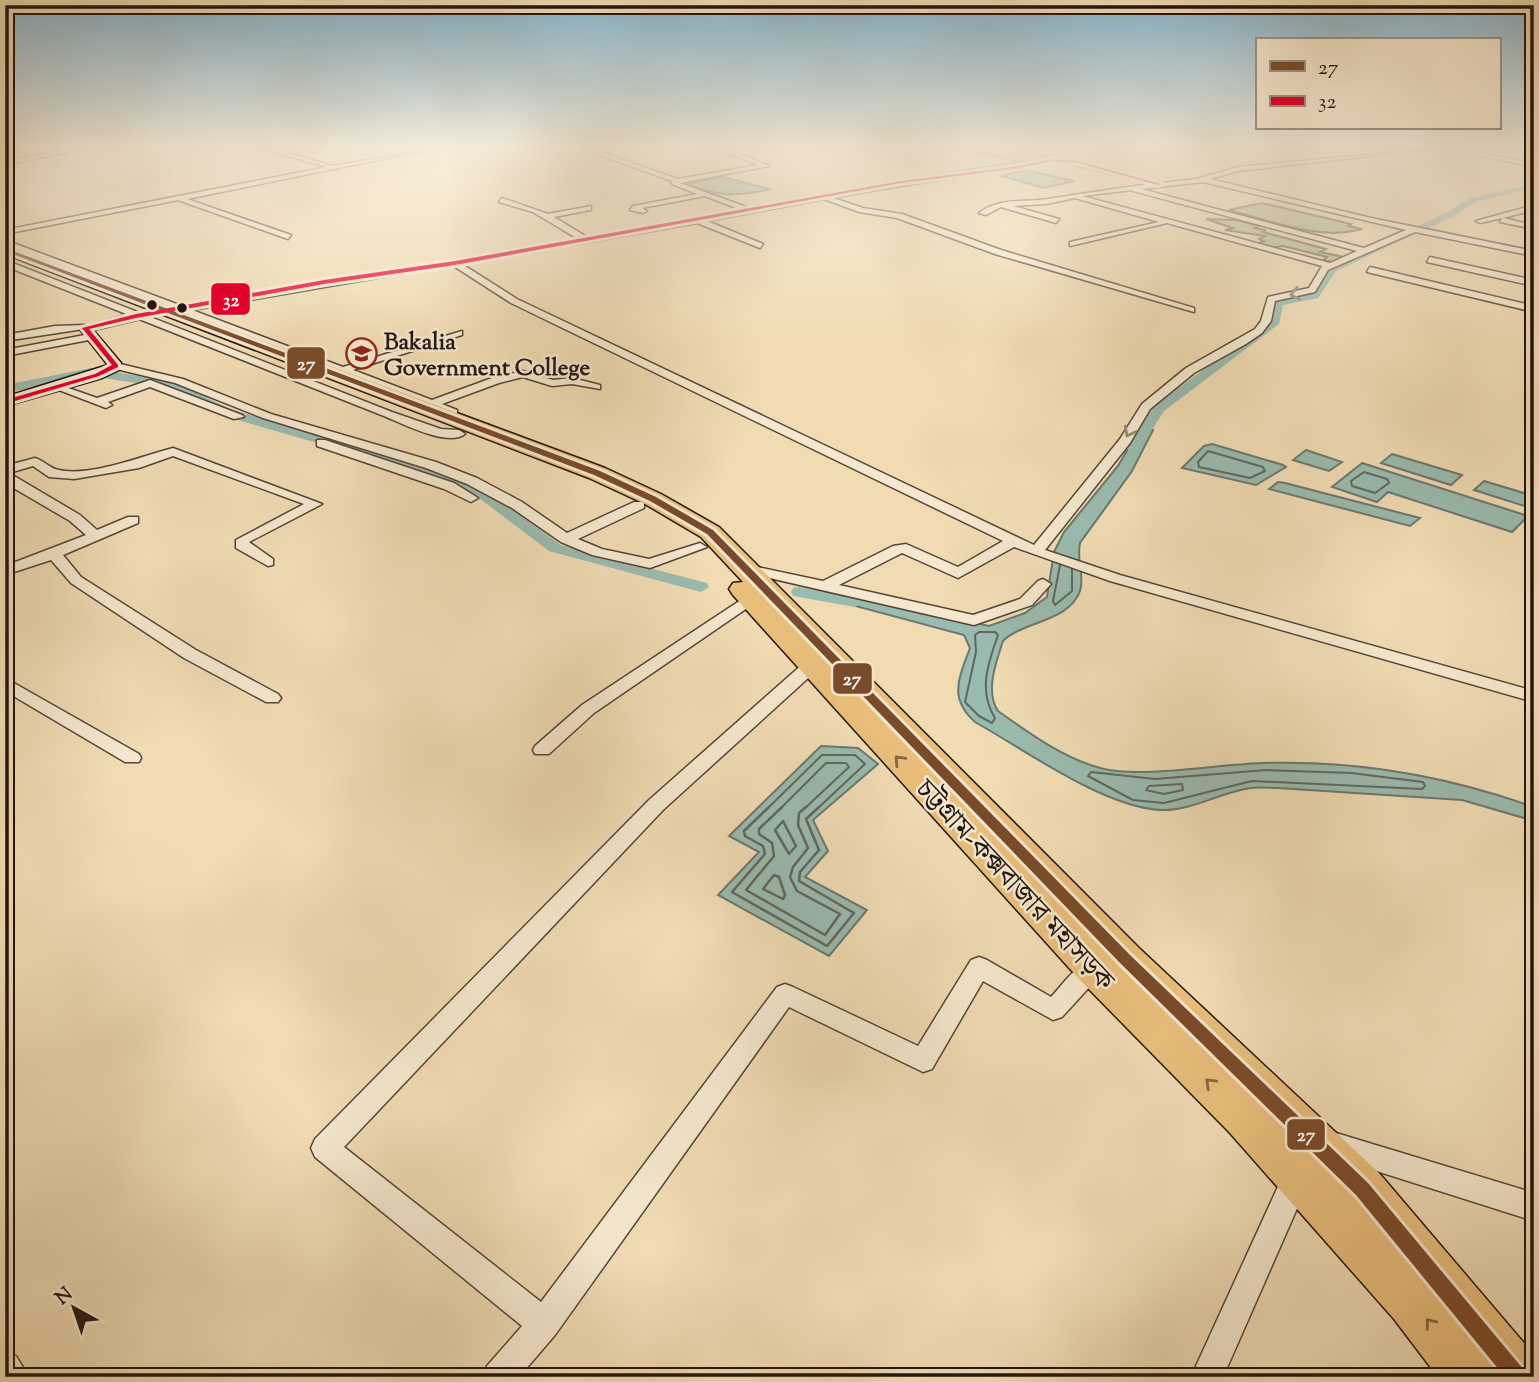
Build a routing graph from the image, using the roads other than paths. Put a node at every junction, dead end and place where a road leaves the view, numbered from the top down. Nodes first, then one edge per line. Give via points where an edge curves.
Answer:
1 (104, 212) edge
2 (219, 212) edge
3 (539, 212) edge
4 (566, 212) edge
5 (746, 212) edge
6 (873, 212) edge
7 (1028, 212) edge
8 (1133, 212) edge
9 (1215, 212) edge
10 (1344, 212) edge
11 (1520, 212) edge
12 (549, 216) junction
13 (1492, 218) junction
14 (698, 221) junction
15 (1056, 221) dead end
16 (1480, 221) dead end
17 (1166, 222) junction
18 (1534, 227) edge
19 (1415, 229) junction
20 (5, 232) edge
21 (288, 237) dead end
22 (586, 240) junction
23 (5, 242) edge
24 (1073, 244) dead end
25 (760, 246) dead end
26 (5, 249) edge
27 (1363, 250) junction
28 (1534, 254) edge
29 (5, 256) edge
30 (1430, 260) dead end
31 (5, 263) edge
32 (455, 263) junction
33 (1328, 265) dead end
34 (1370, 270) dead end
35 (1534, 283) edge
36 (178, 309) junction
37 (1534, 309) edge
38 (1191, 310) dead end
39 (141, 315) junction
40 (88, 332) junction
41 (458, 333) dead end
42 (5, 338) edge
43 (5, 354) edge
44 (108, 370) junction
45 (343, 370) junction
46 (57, 387) junction
47 (596, 387) dead end
48 (5, 402) edge
49 (97, 402) junction
50 (432, 404) junction
51 (113, 408) dead end
52 (459, 434) junction
53 (559, 464) junction
54 (5, 470) edge
55 (5, 476) edge
56 (471, 498) dead end
57 (639, 505) junction
58 (133, 520) dead end
59 (94, 535) junction
60 (566, 539) junction
61 (1014, 541) junction
62 (700, 547) junction
63 (52, 554) junction
64 (1044, 554) junction
65 (268, 562) dead end
66 (5, 571) edge
67 (749, 584) junction
68 (1043, 584) dead end
69 (827, 585) junction
70 (811, 666) junction
71 (5, 683) edge
72 (1534, 697) edge
73 (272, 698) dead end
74 (542, 750) dead end
75 (132, 758) dead end
76 (1094, 969) junction
77 (1246, 1118) junction
78 (1311, 1139) junction
79 (1298, 1175) junction
80 (1534, 1208) edge
81 (544, 1324) junction
82 (5, 1367) edge
83 (13, 1377) edge
84 (498, 1377) edge
85 (1207, 1377) edge
86 (1472, 1377) edge
87 (1517, 1377) edge

1 - 20 street
2 - 21 street
3 - 12 street
4 - 12 street
5 - 14 street
6 - 38 street via 899,216 998,252
7 - 15 street
8 - 17 street
9 - 27 street
10 - 19 street
11 - 13 street
12 - 22 street
13 - 16 street
13 - 18 street
14 - 22 street
14 - 25 street
17 - 24 street
17 - 33 street
19 - 27 street
19 - 28 street
22 - 32 street
23 - 36 street
26 - 53 highway, চট্টগ্রাম-কক্সবাজার মহাসড়ক
27 -> 64 street via 1348,261 1325,268 1312,290 1271,299 1264,325 1201,364 1155,400 1128,430 1126,440
29 - 52 highway, চট্টগ্রাম-কক্সবাজার মহাসড়ক
30 - 35 street
31 - 39 street
32 - 36 street
32 - 61 street via 527,308
34 - 37 street
36 - 45 street
39 - 40 street
39 - 52 street via 439,433
40 - 42 street via 55,329
40 - 43 street
40 - 44 street
41 - 45 street
44 - 46 street
44 - 60 street via 179,381 267,416 431,465 517,505
45 - 50 street
46 - 48 street
46 - 49 street
47 - 50 street via 572,381 552,383 523,374
49 - 51 street
49 - 56 street via 146,384 165,387 229,415 420,476
50 - 53 street via 556,453
52 - 53 highway, চট্টগ্রাম-কক্সবাজার মহাসড়ক
53 - 57 highway, চট্টগ্রাম-কক্সবাজার মহাসড়ক
53 - 67 highway, চট্টগ্রাম-কক্সবাজার মহাসড়ক via 653,499 710,532
54 - 65 street via 35,462 54,474 74,475 139,464 173,452 315,505 243,540 242,545
55 - 59 street via 84,521
57 - 60 street
57 - 62 highway, চট্টগ্রাম-কক্সবাজার মহাসড়ক
58 - 59 street
59 - 63 street
60 - 62 street via 597,552 650,564
61 - 64 street
61 - 69 street via 958,573 906,548 898,549
62 - 67 highway, চট্টগ্রাম-কক্সবাজার মহাসড়ক
63 - 66 street
63 - 73 street via 76,580 190,654
64 - 72 street
67 - 69 street
67 - 70 highway, চট্টগ্রাম-কক্সবাজার মহাসড়ক
67 - 74 street
67 - 78 highway, চট্টগ্রাম-কক্সবাজার মহাসড়ক
68 - 69 street via 1026,602 974,620
76 -> 70 highway, চট্টগ্রাম-কক্সবাজার মহাসড়ক
70 - 81 street via 656,805 325,1148
71 - 75 street
77 -> 76 highway, চট্টগ্রাম-কক্সবাজার মহাসড়ক
76 - 81 street via 1054,1010 979,967 923,1060 785,994
77 - 78 street
77 - 79 highway, চট্টগ্রাম-কক্সবাজার মহাসড়ক
78 - 80 street
78 - 87 highway, চট্টগ্রাম-কক্সবাজার মহাসড়ক via 1362,1189
79 - 85 street
86 -> 79 highway, চট্টগ্রাম-কক্সবাজার মহাসড়ক via 1412,1301
81 - 84 street
82 - 83 street

